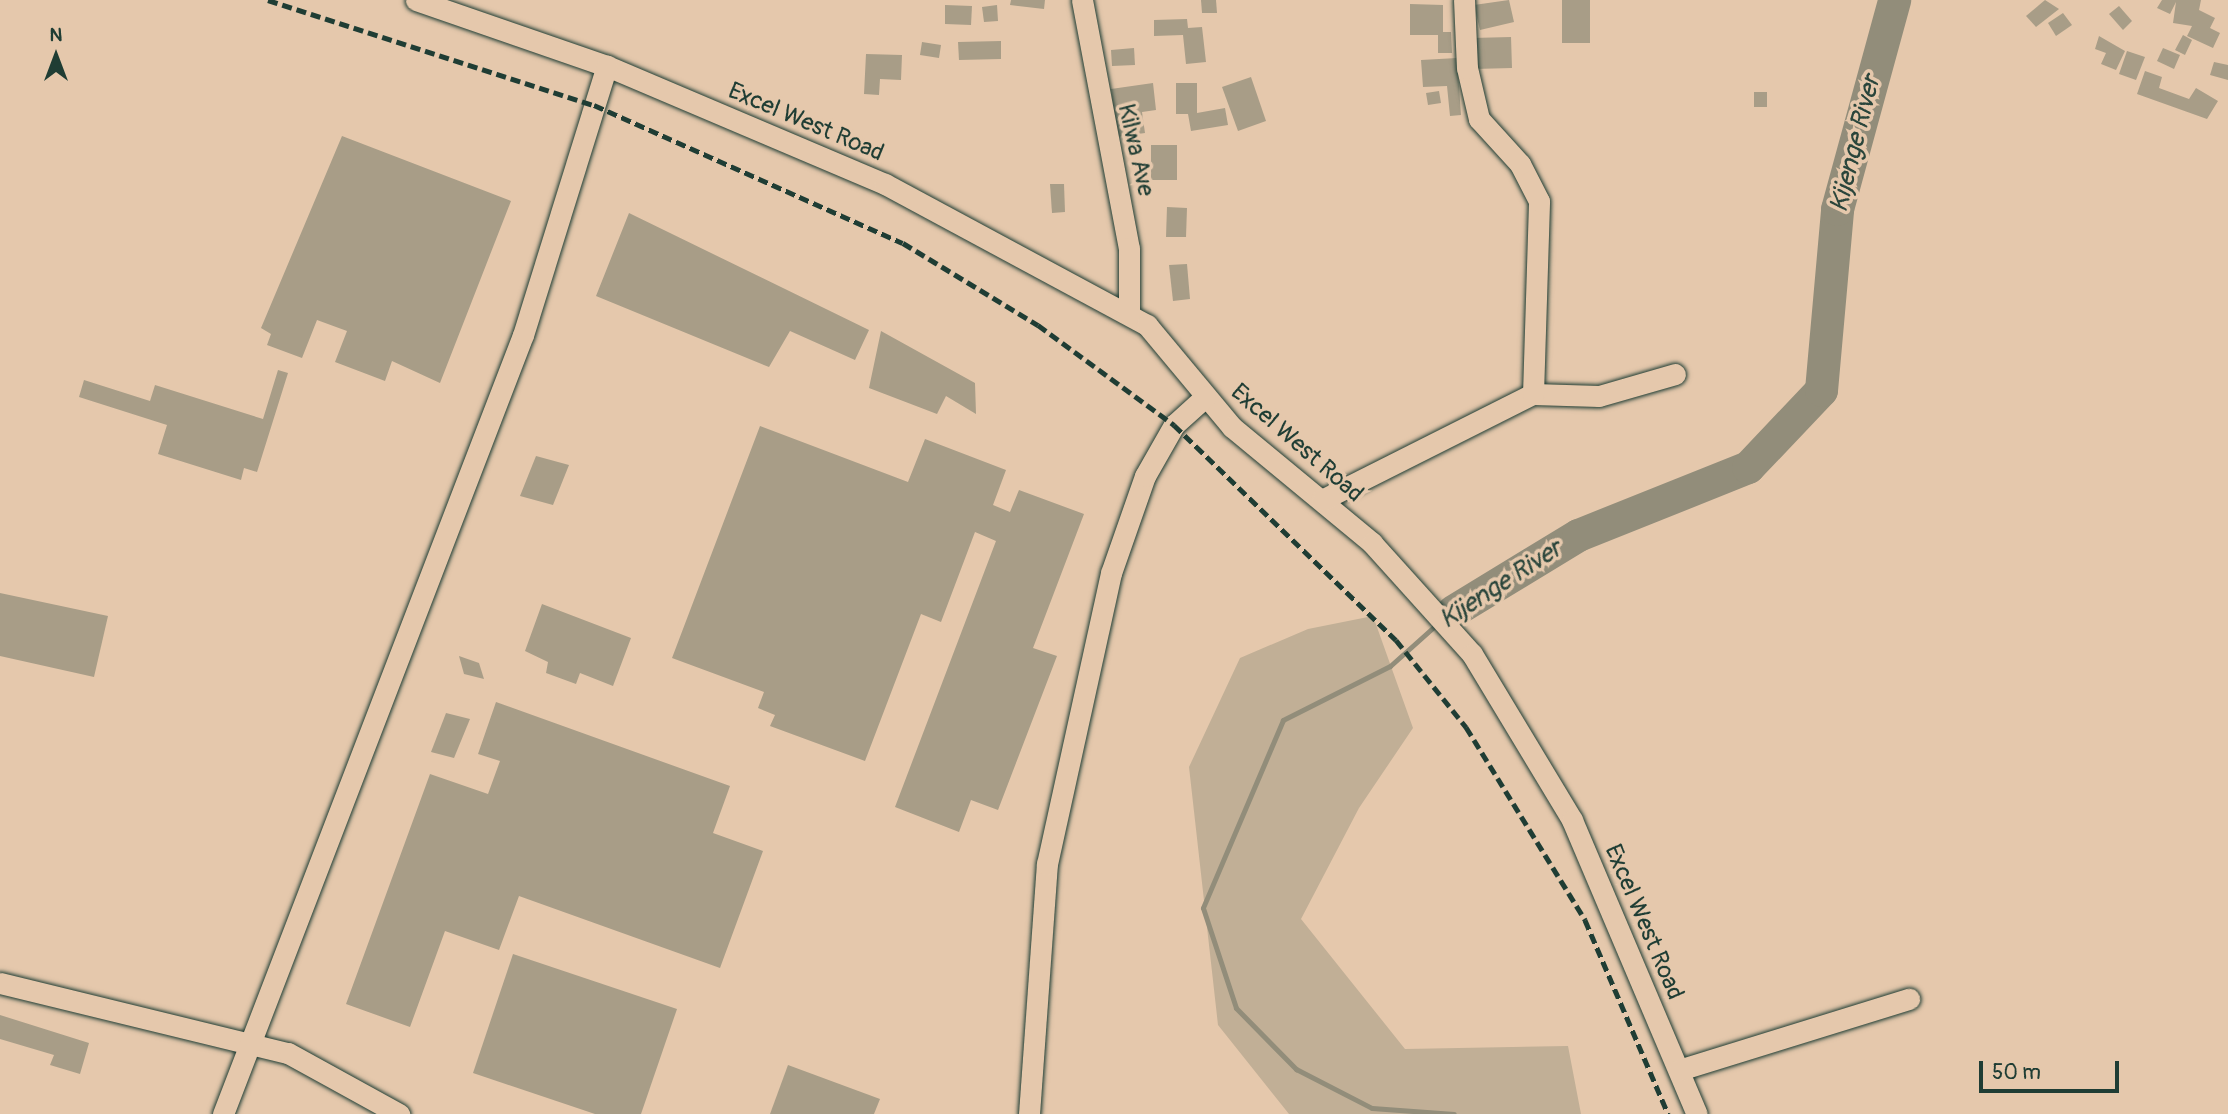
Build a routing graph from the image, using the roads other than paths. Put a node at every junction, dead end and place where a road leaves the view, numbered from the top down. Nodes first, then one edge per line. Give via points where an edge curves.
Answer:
1 (416, 0) edge
2 (1082, 0) edge
3 (1464, 0) edge
4 (607, 66) junction
5 (1129, 313) junction
6 (1675, 374) dead end
7 (1533, 394) junction
8 (1205, 397) junction
9 (1322, 499) junction
10 (0, 983) edge
11 (1909, 999) dead end
12 (247, 1043) junction
13 (1679, 1070) junction
14 (223, 1114) edge
15 (399, 1114) edge
16 (1029, 1114) edge
17 (1697, 1114) edge

1 - 4 street, Excel West Road
2 - 5 street, Kilwa Ave via 1129,248
3 - 7 street via 1472,102 1479,119 1520,164 1538,201
4 - 5 street, Excel West Road via 885,184 1010,256
4 - 12 street via 523,335
5 - 8 street, Excel West Road via 1164,342
6 - 7 street via 1599,396
7 - 9 street
8 - 9 street, Excel West Road
8 - 16 street via 1174,425 1145,476 1111,573 1047,864
9 - 13 street, Excel West Road via 1428,599 1472,654 1572,820
10 - 12 street
11 - 13 street
12 - 14 street
12 - 15 street via 317,1064
13 - 17 street, Excel West Road

